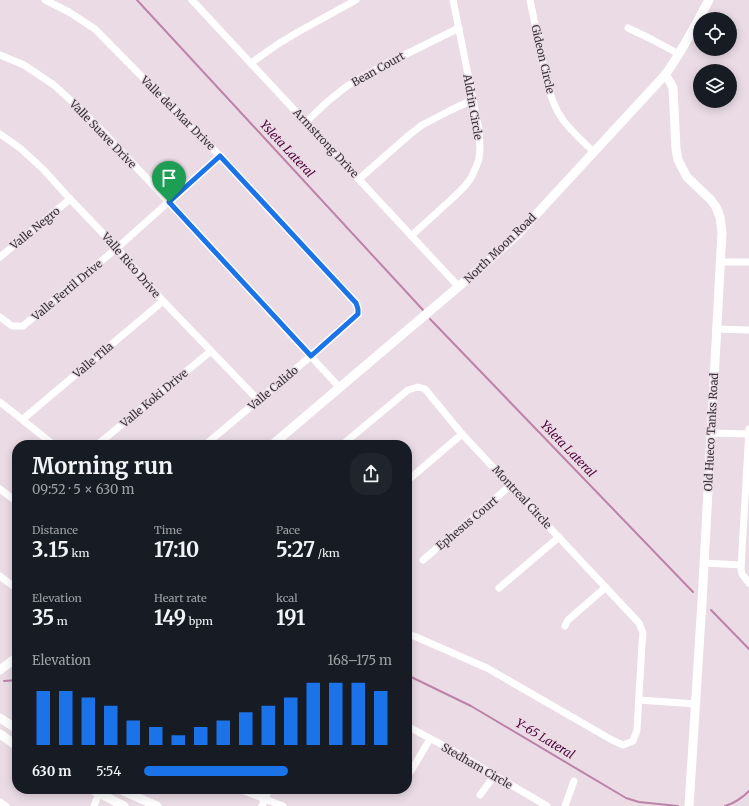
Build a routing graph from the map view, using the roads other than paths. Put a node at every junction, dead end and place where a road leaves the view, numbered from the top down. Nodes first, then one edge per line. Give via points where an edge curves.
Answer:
1 (45, 0) edge
2 (192, 0) edge
3 (356, 0) edge
4 (453, 0) edge
5 (530, 0) edge
6 (709, 0) edge
7 (459, 28) junction
8 (628, 28) dead end
9 (679, 54) junction
10 (0, 55) edge
11 (251, 63) junction
12 (665, 75) junction
13 (472, 100) junction
14 (306, 122) junction
15 (0, 134) edge
16 (594, 152) junction
17 (220, 156) junction
18 (358, 179) junction
19 (70, 199) junction
20 (169, 202) junction
21 (411, 236) junction
22 (117, 248) junction
23 (0, 257) edge
24 (720, 262) junction
25 (749, 262) edge
26 (459, 287) junction
27 (162, 301) junction
28 (358, 314) joint
29 (0, 317) edge
30 (716, 329) junction
31 (749, 330) edge
32 (211, 351) junction
33 (311, 356) junction
34 (340, 388) junction
35 (259, 401) junction
36 (0, 402) edge
37 (23, 420) junction
38 (749, 429) edge
39 (711, 433) junction
40 (462, 434) junction
41 (749, 434) edge
42 (48, 440) edge
43 (103, 440) edge
44 (211, 440) edge
45 (278, 440) edge
46 (348, 440) edge
47 (412, 477) edge
48 (511, 485) junction
49 (0, 489) edge
50 (12, 498) edge
51 (747, 502) edge
52 (559, 537) junction
53 (423, 560) dead end
54 (704, 563) junction
55 (741, 565) junction
56 (0, 576) edge
57 (749, 583) edge
58 (12, 585) edge
59 (606, 587) junction
60 (499, 588) dead end
61 (565, 626) dead end
62 (412, 636) edge
63 (12, 660) edge
64 (0, 670) edge
65 (639, 700) junction
66 (696, 704) junction
67 (0, 718) edge
68 (12, 726) edge
69 (412, 729) edge
70 (0, 734) edge
71 (430, 739) junction
72 (12, 742) edge
73 (412, 769) edge
74 (494, 776) junction
75 (574, 781) dead end
76 (95, 794) edge
77 (101, 794) edge
78 (130, 794) edge
79 (248, 794) edge
80 (480, 795) dead end
81 (0, 802) edge
82 (264, 803) edge
83 (6, 806) edge
84 (94, 806) edge
85 (124, 806) edge
86 (157, 806) edge
87 (283, 806) edge
88 (547, 806) edge
89 (565, 806) edge
90 (689, 806) edge

1 - 17 street, Valle del Mar Drive via 95,29
2 - 11 street, Armstrong Drive
3 - 11 street via 278,44
4 - 7 street, Aldrin Circle
5 - 16 street, Gideon Circle via 548,88 554,103 563,120
6 - 9 street, North Moon Road
7 - 13 street, Aldrin Circle
7 - 14 street, Bean Court via 347,86
8 - 9 street
9 - 12 street, North Moon Road
10 - 20 street, Valle Suave Drive via 24,65 54,85
11 - 14 street, Armstrong Drive
12 - 16 street, North Moon Road
12 - 24 street, Old Hueco Tanks Road via 673,88 678,160 687,176 714,203 720,217
13 - 18 street via 422,125
13 - 21 street, Aldrin Circle via 480,142 479,159 474,173 464,187
14 - 18 street, Armstrong Drive
15 - 19 street, Valle Rico Drive via 43,169
16 - 26 street, North Moon Road via 519,233
17 - 20 street, Valle Fertil Drive
17 - 28 street, Valle del Mar Drive via 356,303
18 - 21 street, Armstrong Drive
19 - 22 street, Valle Rico Drive
19 - 23 street, Valle Negro
20 - 22 street, Valle Fertil Drive
20 - 33 street, Valle Suave Drive
21 - 26 street, Armstrong Drive
22 - 27 street, Valle Rico Drive
22 - 29 street, Valle Fertil Drive via 23,326 12,326
24 - 25 street
24 - 30 street, Old Hueco Tanks Road
26 - 34 street, North Moon Road
27 - 32 street, Valle Rico Drive
27 - 37 street, Valle Tila
28 - 33 street, Valle Calido
30 - 31 street
30 - 39 street, Old Hueco Tanks Road
32 - 35 street, Valle Rico Drive
32 - 43 street, Valle Koki Drive
33 - 34 street, Valle Suave Drive
33 - 35 street, Valle Calido
34 - 45 street, North Moon Road
35 - 44 street, Valle Calido
36 - 37 street
37 - 42 street
38 - 41 street
39 - 41 street
39 - 54 street, Old Hueco Tanks Road
40 - 46 street, Montreal Circle via 425,389 418,387 408,390
40 - 47 street
40 - 48 street, Montreal Circle
41 - 51 street
48 - 52 street, Montreal Circle
48 - 53 street, Ephesus Court
49 - 50 street
51 - 55 street
52 - 59 street, Montreal Circle
52 - 60 street
54 - 55 street
54 - 66 street, Old Hueco Tanks Road
55 - 57 street via 742,574
56 - 58 street
59 - 61 street via 568,620
59 - 65 street, Montreal Circle via 639,623 642,633
62 - 65 street, Montreal Circle via 487,668 623,745 633,740 638,730
63 - 64 street
65 - 66 street
66 - 90 street, Old Hueco Tanks Road
67 - 68 street
69 - 71 street, Stedham Circle
70 - 72 street
71 - 73 street
71 - 74 street, Stedham Circle
74 - 80 street
74 - 88 street, Stedham Circle
75 - 89 street
76 - 84 street
77 - 85 street
78 - 86 street
79 - 82 street
81 - 83 street
82 - 87 street

